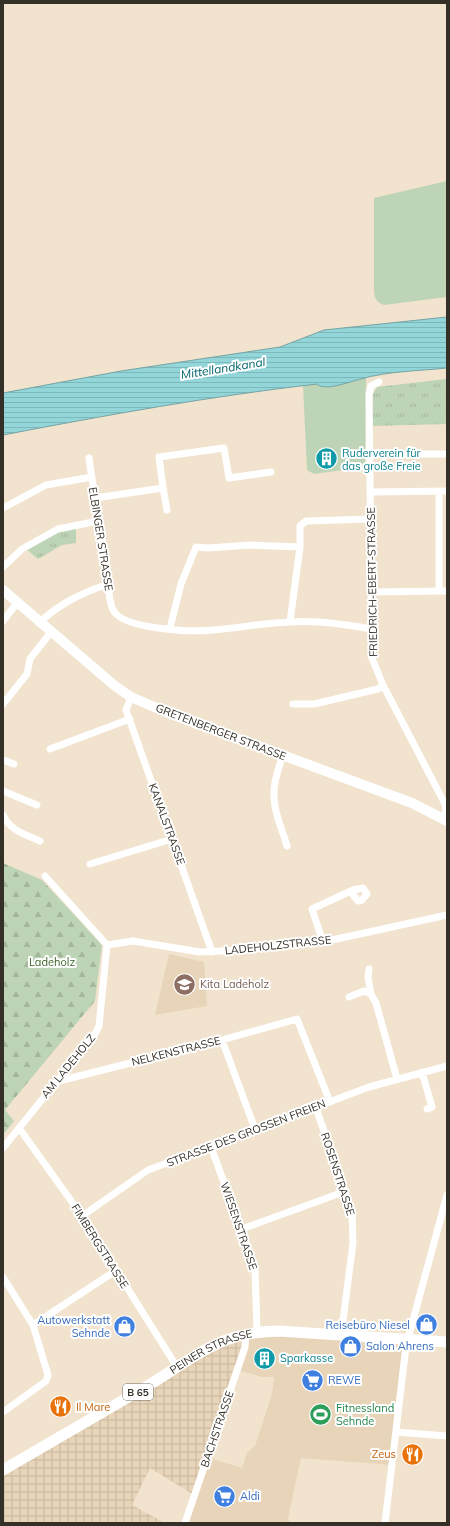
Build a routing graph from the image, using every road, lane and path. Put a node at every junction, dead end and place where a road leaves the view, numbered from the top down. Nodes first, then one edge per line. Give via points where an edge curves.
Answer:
1 (379, 382) dead end
2 (369, 454) junction
3 (447, 454) edge
4 (89, 458) dead end
5 (271, 472) dead end
6 (92, 477) junction
7 (163, 488) junction
8 (371, 492) junction
9 (439, 492) junction
10 (447, 492) edge
11 (95, 498) junction
12 (3, 508) edge
13 (167, 510) dead end
14 (370, 519) junction
15 (98, 521) junction
16 (300, 547) junction
17 (3, 567) edge
18 (108, 584) junction
19 (3, 590) edge
20 (443, 591) edge
21 (371, 592) junction
22 (17, 603) junction
23 (3, 621) edge
24 (290, 622) junction
25 (39, 623) junction
26 (170, 628) junction
27 (371, 629) junction
28 (51, 632) junction
29 (383, 686) junction
30 (131, 697) junction
31 (3, 704) edge
32 (292, 704) dead end
33 (130, 719) junction
34 (50, 749) dead end
35 (282, 756) junction
36 (3, 760) edge
37 (14, 764) dead end
38 (3, 791) edge
39 (37, 805) dead end
40 (3, 815) edge
41 (445, 820) edge
42 (172, 839) junction
43 (40, 841) dead end
44 (287, 846) dead end
45 (90, 864) dead end
46 (45, 876) dead end
47 (350, 892) dead end
48 (447, 915) edge
49 (323, 942) junction
50 (107, 945) junction
51 (212, 952) junction
52 (369, 969) dead end
53 (371, 994) junction
54 (349, 997) dead end
55 (222, 1040) junction
56 (447, 1066) edge
57 (422, 1072) junction
58 (397, 1079) junction
59 (55, 1082) junction
60 (330, 1102) junction
61 (316, 1108) junction
62 (426, 1109) dead end
63 (19, 1128) junction
64 (255, 1129) junction
65 (210, 1147) junction
66 (3, 1148) edge
67 (346, 1191) junction
68 (447, 1195) edge
69 (82, 1216) junction
70 (242, 1230) junction
71 (115, 1271) junction
72 (3, 1277) edge
73 (33, 1325) junction
74 (251, 1332) junction
75 (341, 1336) junction
76 (408, 1339) junction
77 (447, 1342) edge
78 (176, 1367) junction
79 (3, 1412) edge
80 (396, 1432) junction
81 (447, 1436) edge
82 (3, 1470) edge
83 (185, 1523) edge
84 (385, 1523) edge

1 - 2 street, FRIEDRICH-EBERT-STRASSE via 374,383 369,389
2 - 3 street
2 - 8 street, FRIEDRICH-EBERT-STRASSE
4 - 6 street, ELBINGER STRASSE
5 - 7 street via 229,478 224,448 159,457
6 - 11 street, ELBINGER STRASSE
6 - 12 street via 46,485
7 - 11 street
7 - 13 street
8 - 9 street
8 - 14 street, FRIEDRICH-EBERT-STRASSE
9 - 10 street
9 - 20 street
11 - 15 street, ELBINGER STRASSE
14 - 16 street via 306,521 300,526
14 - 21 street, FRIEDRICH-EBERT-STRASSE
15 - 17 street via 58,529 22,549
15 - 18 street, ELBINGER STRASSE via 101,527
16 - 24 street
16 - 26 street via 196,547 181,584
18 - 25 street via 83,593 57,607
18 - 26 street, ELBINGER STRASSE via 113,612 119,617 129,622
19 - 22 main road, GRETENBERGER STRASSE
20 - 21 street
21 - 27 street, FRIEDRICH-EBERT-STRASSE
22 - 23 street
22 - 25 main road, GRETENBERGER STRASSE
24 - 26 street via 212,630
24 - 27 street via 324,622
25 - 28 main road, GRETENBERGER STRASSE
27 - 29 street, FRIEDRICH-EBERT-STRASSE via 372,658
28 - 30 main road, GRETENBERGER STRASSE
28 - 31 street via 30,659 27,674
29 - 32 street via 314,704
29 - 41 street, FRIEDRICH-EBERT-STRASSE via 445,804
30 - 33 street, KANALSTRASSE via 126,710
30 - 35 main road, GRETENBERGER STRASSE
33 - 34 street
33 - 42 street, KANALSTRASSE
35 - 41 main road, GRETENBERGER STRASSE via 412,803
35 - 44 street via 275,781 274,802
36 - 37 street
38 - 39 street
40 - 43 street via 13,829
42 - 45 street
42 - 51 street, KANALSTRASSE
46 - 50 street
47 - 49 street via 312,909
48 - 49 street, LADEHOLZSTRASSE
49 - 51 street, LADEHOLZSTRASSE
50 - 51 street, LADEHOLZSTRASSE via 133,941
50 - 59 street, AM LADEHOLZ via 99,1026
52 - 53 street
53 - 54 street via 364,992
53 - 58 street via 376,1003
55 - 59 street, NELKENSTRASSE
55 - 60 street, NELKENSTRASSE via 297,1019
55 - 64 street
56 - 57 street, STRASSE DES GROSSEN FREIEN
57 - 58 street, STRASSE DES GROSSEN FREIEN
57 - 62 street via 432,1107
58 - 60 street, STRASSE DES GROSSEN FREIEN
59 - 63 street, AM LADEHOLZ
60 - 61 street, STRASSE DES GROSSEN FREIEN
61 - 64 street, STRASSE DES GROSSEN FREIEN
61 - 67 street, ROSENSTRASSE
63 - 66 street, AM LADEHOLZ
63 - 69 street, FIMBERGSTRASSE
64 - 65 street, STRASSE DES GROSSEN FREIEN
65 - 69 street, STRASSE DES GROSSEN FREIEN via 148,1170
65 - 70 street, WIESENSTRASSE
67 - 70 street
67 - 75 street, ROSENSTRASSE via 352,1212 353,1243
68 - 76 street
69 - 71 street, FIMBERGSTRASSE
70 - 74 street, WIESENSTRASSE via 255,1267
71 - 73 street
71 - 78 street, FIMBERGSTRASSE
72 - 73 street
73 - 79 street via 48,1375 46,1381
74 - 75 main road, PEINER STRASSE / B 65 via 279,1331
74 - 78 main road, PEINER STRASSE / B 65 via 213,1345
74 - 83 street, BACHSTRASSE
75 - 76 main road, PEINER STRASSE / B 65
76 - 77 main road, PEINER STRASSE / B 65
76 - 80 street
78 - 82 main road, PEINER STRASSE / B 65
80 - 81 street
80 - 84 street

